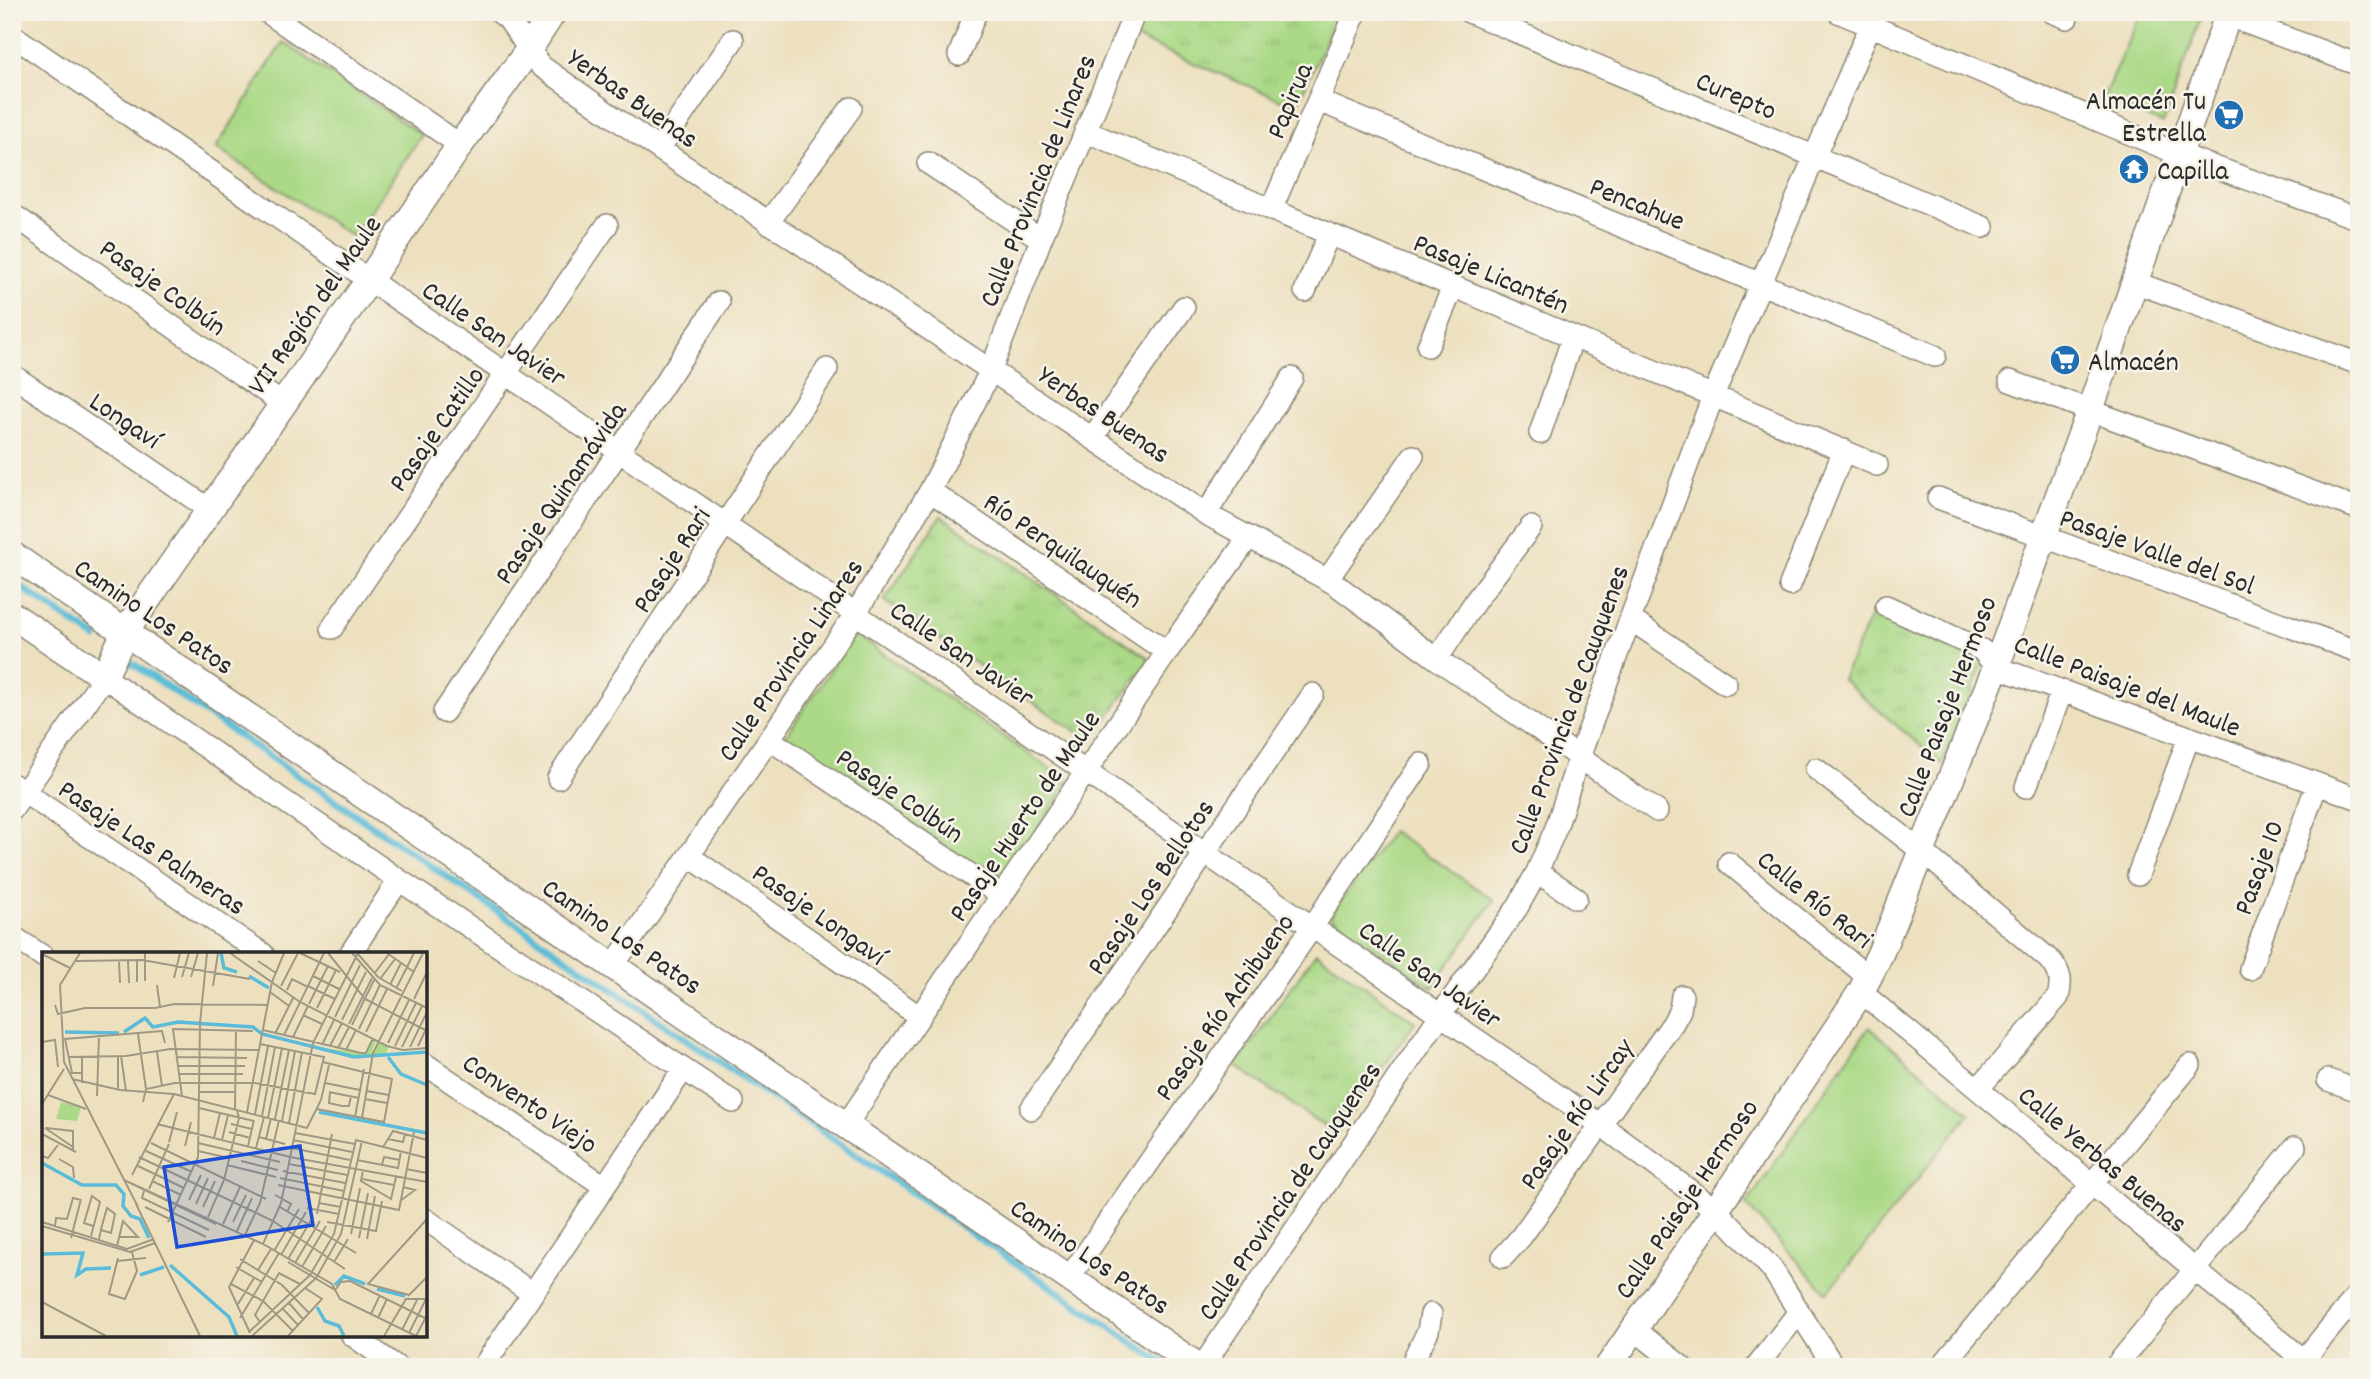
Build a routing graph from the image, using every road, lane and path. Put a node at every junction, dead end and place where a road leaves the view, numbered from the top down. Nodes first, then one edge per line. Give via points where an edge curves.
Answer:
1 (267, 12) edge
2 (499, 12) edge
3 (552, 12) edge
4 (976, 12) edge
5 (1356, 12) edge
6 (1469, 12) edge
7 (1838, 12) edge
8 (2229, 14) edge
9 (1126, 15) edge
10 (1873, 19) edge
11 (12, 35) edge
12 (733, 40) dead end
13 (528, 51) junction
14 (959, 55) dead end
15 (2359, 65) edge
16 (1319, 101) junction
17 (851, 108) dead end
18 (1085, 131) junction
19 (460, 145) junction
20 (659, 149) junction
21 (2180, 155) junction
22 (1815, 157) junction
23 (928, 163) dead end
24 (1271, 210) junction
25 (12, 214) edge
26 (2359, 219) edge
27 (768, 223) junction
28 (607, 225) dead end
29 (1983, 227) dead end
30 (1329, 234) junction
31 (1041, 239) junction
32 (369, 280) junction
33 (2134, 282) junction
34 (1760, 284) junction
35 (1453, 287) junction
36 (1305, 291) dead end
37 (719, 302) dead end
38 (1184, 307) dead end
39 (1573, 337) junction
40 (1428, 346) dead end
41 (1935, 356) dead end
42 (2359, 364) edge
43 (827, 369) dead end
44 (991, 370) junction
45 (507, 374) junction
46 (12, 375) edge
47 (1292, 378) dead end
48 (2010, 381) dead end
49 (1713, 396) junction
50 (283, 404) junction
51 (2090, 410) junction
52 (1540, 433) dead end
53 (1092, 438) junction
54 (1844, 450) junction
55 (620, 452) junction
56 (1413, 456) dead end
57 (1877, 466) dead end
58 (930, 491) junction
59 (1938, 498) dead end
60 (209, 509) junction
61 (2359, 509) edge
62 (1206, 514) junction
63 (726, 524) junction
64 (1531, 527) dead end
65 (1249, 537) junction
66 (2043, 538) junction
67 (12, 555) edge
68 (1327, 580) junction
69 (1790, 585) dead end
70 (1886, 606) dead end
71 (856, 613) junction
72 (12, 615) edge
73 (1630, 619) junction
74 (332, 628) dead end
75 (125, 632) junction
76 (1167, 652) junction
77 (2359, 652) edge
78 (1437, 659) junction
79 (1996, 667) junction
80 (104, 677) junction
81 (1726, 684) dead end
82 (2062, 691) junction
83 (1313, 694) dead end
84 (444, 712) dead end
85 (2189, 737) junction
86 (769, 739) junction
87 (1579, 757) junction
88 (1421, 764) dead end
89 (1816, 769) dead end
90 (1087, 771) junction
91 (558, 778) dead end
92 (2317, 784) junction
93 (2026, 787) dead end
94 (16, 795) edge
95 (2359, 799) edge
96 (1657, 811) dead end
97 (1923, 852) junction
98 (1206, 853) junction
99 (689, 856) junction
100 (1729, 863) dead end
101 (1537, 872) junction
102 (2138, 875) dead end
103 (400, 880) junction
104 (1002, 897) junction
105 (1576, 898) dead end
106 (1313, 926) junction
107 (12, 936) edge
108 (260, 952) edge
109 (351, 952) edge
110 (42, 956) edge
111 (613, 966) junction
112 (2250, 969) dead end
113 (1864, 984) junction
114 (1682, 996) dead end
115 (1441, 1014) junction
116 (920, 1017) junction
117 (427, 1065) edge
118 (2190, 1065) dead end
119 (683, 1070) junction
120 (2328, 1080) dead end
121 (1978, 1089) junction
122 (2359, 1091) edge
123 (733, 1102) dead end
124 (1031, 1109) dead end
125 (846, 1125) junction
126 (1601, 1125) junction
127 (2295, 1147) dead end
128 (2092, 1183) junction
129 (604, 1186) junction
130 (1716, 1210) junction
131 (427, 1221) edge
132 (1503, 1256) dead end
133 (2194, 1269) junction
134 (1069, 1278) junction
135 (532, 1293) junction
136 (2359, 1293) edge
137 (1799, 1312) junction
138 (1431, 1314) dead end
139 (1634, 1329) junction
140 (355, 1337) edge
141 (2304, 1364) edge
142 (397, 1367) edge
143 (483, 1367) edge
144 (1200, 1367) edge
145 (1410, 1367) edge
146 (1608, 1367) edge
147 (1682, 1367) edge
148 (1756, 1367) edge
149 (1833, 1367) edge
150 (1941, 1367) edge
151 (2115, 1367) edge

1 - 19 street
2 - 13 street, Yerbas Buenas
3 - 13 street, VII Región del Maule
4 - 14 street
5 - 16 street, Papirua
6 - 22 street, Curepto
7 - 10 street
8 - 15 street
8 - 21 street, Calle Paisaje Hermoso
9 - 18 street, Calle Provincia de Linares
10 - 21 street
10 - 22 street, Calle Provincia de Cauquenes
11 - 32 street, Calle San Javier
12 - 20 street
13 - 19 street, VII Región del Maule
13 - 20 street, Yerbas Buenas via 541,66
16 - 24 street, Papirua
16 - 34 street, Pencahue
17 - 27 street
18 - 24 street, Pasaje Licantén
18 - 31 street, Calle Provincia de Linares
19 - 32 street, VII Región del Maule
20 - 27 street, Yerbas Buenas
21 - 26 street
21 - 33 street, Calle Paisaje Hermoso
22 - 29 street, Curepto
22 - 34 street, Calle Provincia de Cauquenes
23 - 31 street
24 - 30 street, Pasaje Licantén
25 - 50 street, Pasaje Colbún
27 - 44 street, Yerbas Buenas
28 - 45 street, Pasaje Catillo
30 - 35 street, Pasaje Licantén
30 - 36 street
31 - 44 street, Calle Provincia de Linares
32 - 45 street, Calle San Javier
32 - 50 street, VII Región del Maule
33 - 42 street
33 - 51 street, Calle Paisaje Hermoso
34 - 41 street, Pencahue
34 - 49 street, Calle Provincia de Cauquenes
35 - 39 street, Pasaje Licantén
35 - 40 street
37 - 55 street, Pasaje Quinamávida
38 - 53 street
39 - 49 street, Pasaje Licantén
39 - 52 street
43 - 63 street, Pasaje Rari
44 - 53 street, Yerbas Buenas
44 - 58 street, Calle Provincia Linares
45 - 55 street, Calle San Javier
45 - 74 street, Pasaje Catillo
46 - 60 street, Longaví
47 - 62 street
48 - 51 street
49 - 54 street, Pasaje Licantén
49 - 73 street, Calle Provincia de Cauquenes
50 - 60 street, VII Región del Maule
51 - 61 street
51 - 66 street, Calle Paisaje Hermoso
53 - 62 street, Yerbas Buenas
54 - 57 street, Pasaje Licantén
54 - 69 street
55 - 63 street, Calle San Javier
55 - 84 street, Pasaje Quinamávida
56 - 68 street
58 - 71 street, Calle Provincia Linares
58 - 76 street, Río Perquilauquén
59 - 66 street, Pasaje Valle del Sol
60 - 75 street, VII Región del Maule
62 - 65 street, Yerbas Buenas
63 - 71 street, Calle San Javier
63 - 91 street, Pasaje Rari
64 - 78 street
65 - 68 street, Yerbas Buenas
65 - 76 street, Pasaje Huerto de Maule
66 - 77 street, Pasaje Valle del Sol
66 - 79 street, Calle Paisaje Hermoso
67 - 75 street, Camino Los Patos
68 - 78 street, Yerbas Buenas
70 - 79 street, Calle Paisaje del Maule via 1982,650
71 - 86 street, Calle Provincia Linares
71 - 90 street, Calle San Javier
72 - 80 street
73 - 81 street
73 - 87 street, Calle Provincia de Cauquenes
75 - 80 street, VII Región del Maule
75 - 111 street, Camino Los Patos
76 - 90 street, Pasaje Huerto de Maule
78 - 87 street, Yerbas Buenas
79 - 82 street, Calle Paisaje del Maule
79 - 97 street, Calle Paisaje Hermoso
80 - 94 street
80 - 103 street
82 - 85 street, Calle Paisaje del Maule
82 - 93 street
83 - 98 street, Pasaje Los Bellotos
85 - 92 street, Calle Paisaje del Maule
85 - 102 street
86 - 99 street, Calle Provincia Linares
86 - 104 street, Pasaje Colbún
87 - 96 street, Yerbas Buenas
87 - 101 street, Calle Provincia de Cauquenes
88 - 106 street, Pasaje Río Achibueno
89 - 97 street
90 - 98 street, Calle San Javier
90 - 104 street, Pasaje Huerto de Maule
92 - 95 street, Calle Paisaje del Maule
92 - 112 street, Pasaje 10
94 - 108 street, Pasaje Las Palmeras
97 - 113 street, Calle Paisaje Hermoso
97 - 121 street via 2052,962 2062,978 2058,997
98 - 106 street, Calle San Javier
98 - 124 street, Pasaje Los Bellotos
99 - 111 street, Calle Provincia Linares
99 - 116 street, Pasaje Longaví
100 - 113 street, Calle Río Rari
101 - 105 street
101 - 115 street, Calle Provincia de Cauquenes via 1517,908
103 - 109 street
103 - 119 street
104 - 116 street, Pasaje Huerto de Maule
106 - 115 street, Calle San Javier
106 - 134 street, Pasaje Río Achibueno
107 - 110 street
111 - 125 street, Camino Los Patos
113 - 121 street, Calle Yerbas Buenas
113 - 130 street, Calle Paisaje Hermoso
114 - 126 street, Pasaje Río Lircay via 1673,1023
115 - 126 street, Calle San Javier
115 - 144 street, Calle Provincia de Cauquenes
116 - 125 street, Pasaje Huerto de Maule
117 - 129 street, Convento Viejo
118 - 128 street
119 - 123 street
119 - 129 street
120 - 122 street
121 - 128 street, Calle Yerbas Buenas
125 - 134 street, Camino Los Patos
126 - 130 street, Calle San Javier
126 - 132 street, Pasaje Río Lircay
127 - 133 street
128 - 133 street, Calle Yerbas Buenas
128 - 150 street
129 - 135 street
130 - 137 street, Calle San Javier via 1772,1269
130 - 139 street, Calle Paisaje Hermoso
131 - 135 street
133 - 141 street, Calle Yerbas Buenas
133 - 151 street
134 - 144 street, Camino Los Patos
135 - 143 street
136 - 141 street
137 - 148 street
137 - 149 street, Calle San Javier
138 - 145 street
139 - 146 street, Calle Paisaje Hermoso
139 - 147 street
140 - 142 street

